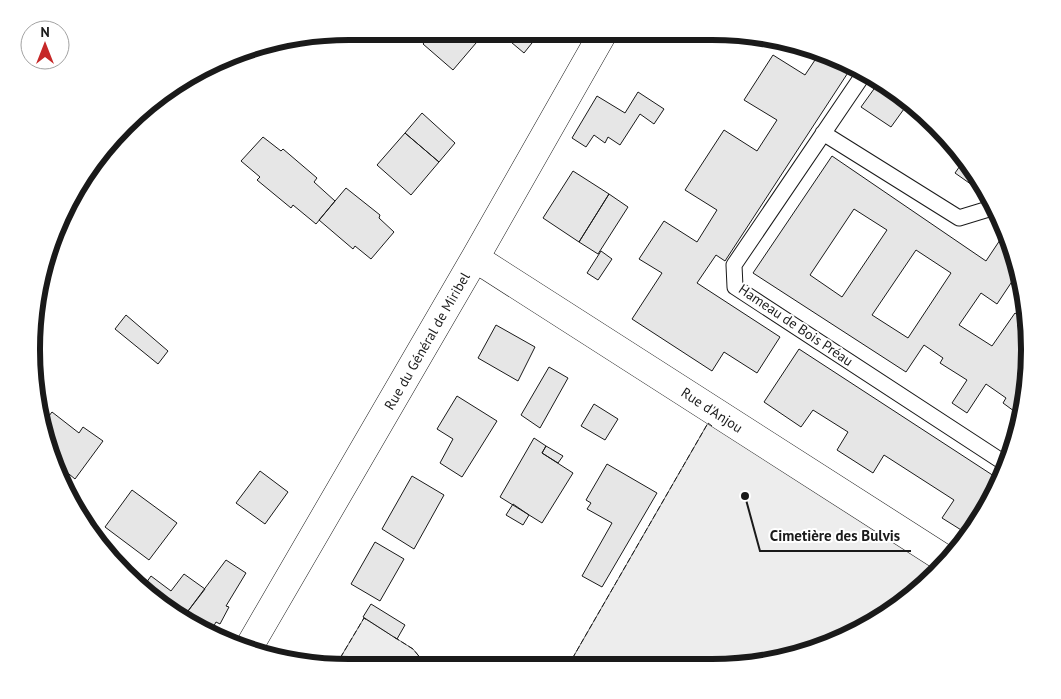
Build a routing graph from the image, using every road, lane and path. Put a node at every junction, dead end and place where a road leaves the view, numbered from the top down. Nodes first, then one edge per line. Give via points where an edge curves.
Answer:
1 (599, 40) edge
2 (860, 78) edge
3 (823, 134) junction
4 (987, 209) edge
5 (475, 258) junction
6 (1000, 460) edge
7 (941, 557) edge
8 (251, 643) edge

1 - 5 street, Rue du Général de Miribel
2 - 3 lane, Hameau de Bois Préau
3 - 4 lane via 959,218
3 - 6 lane, Hameau de Bois Préau via 734,264 735,287
5 - 7 street, Rue d'Anjou
5 - 8 street, Rue du Général de Miribel

